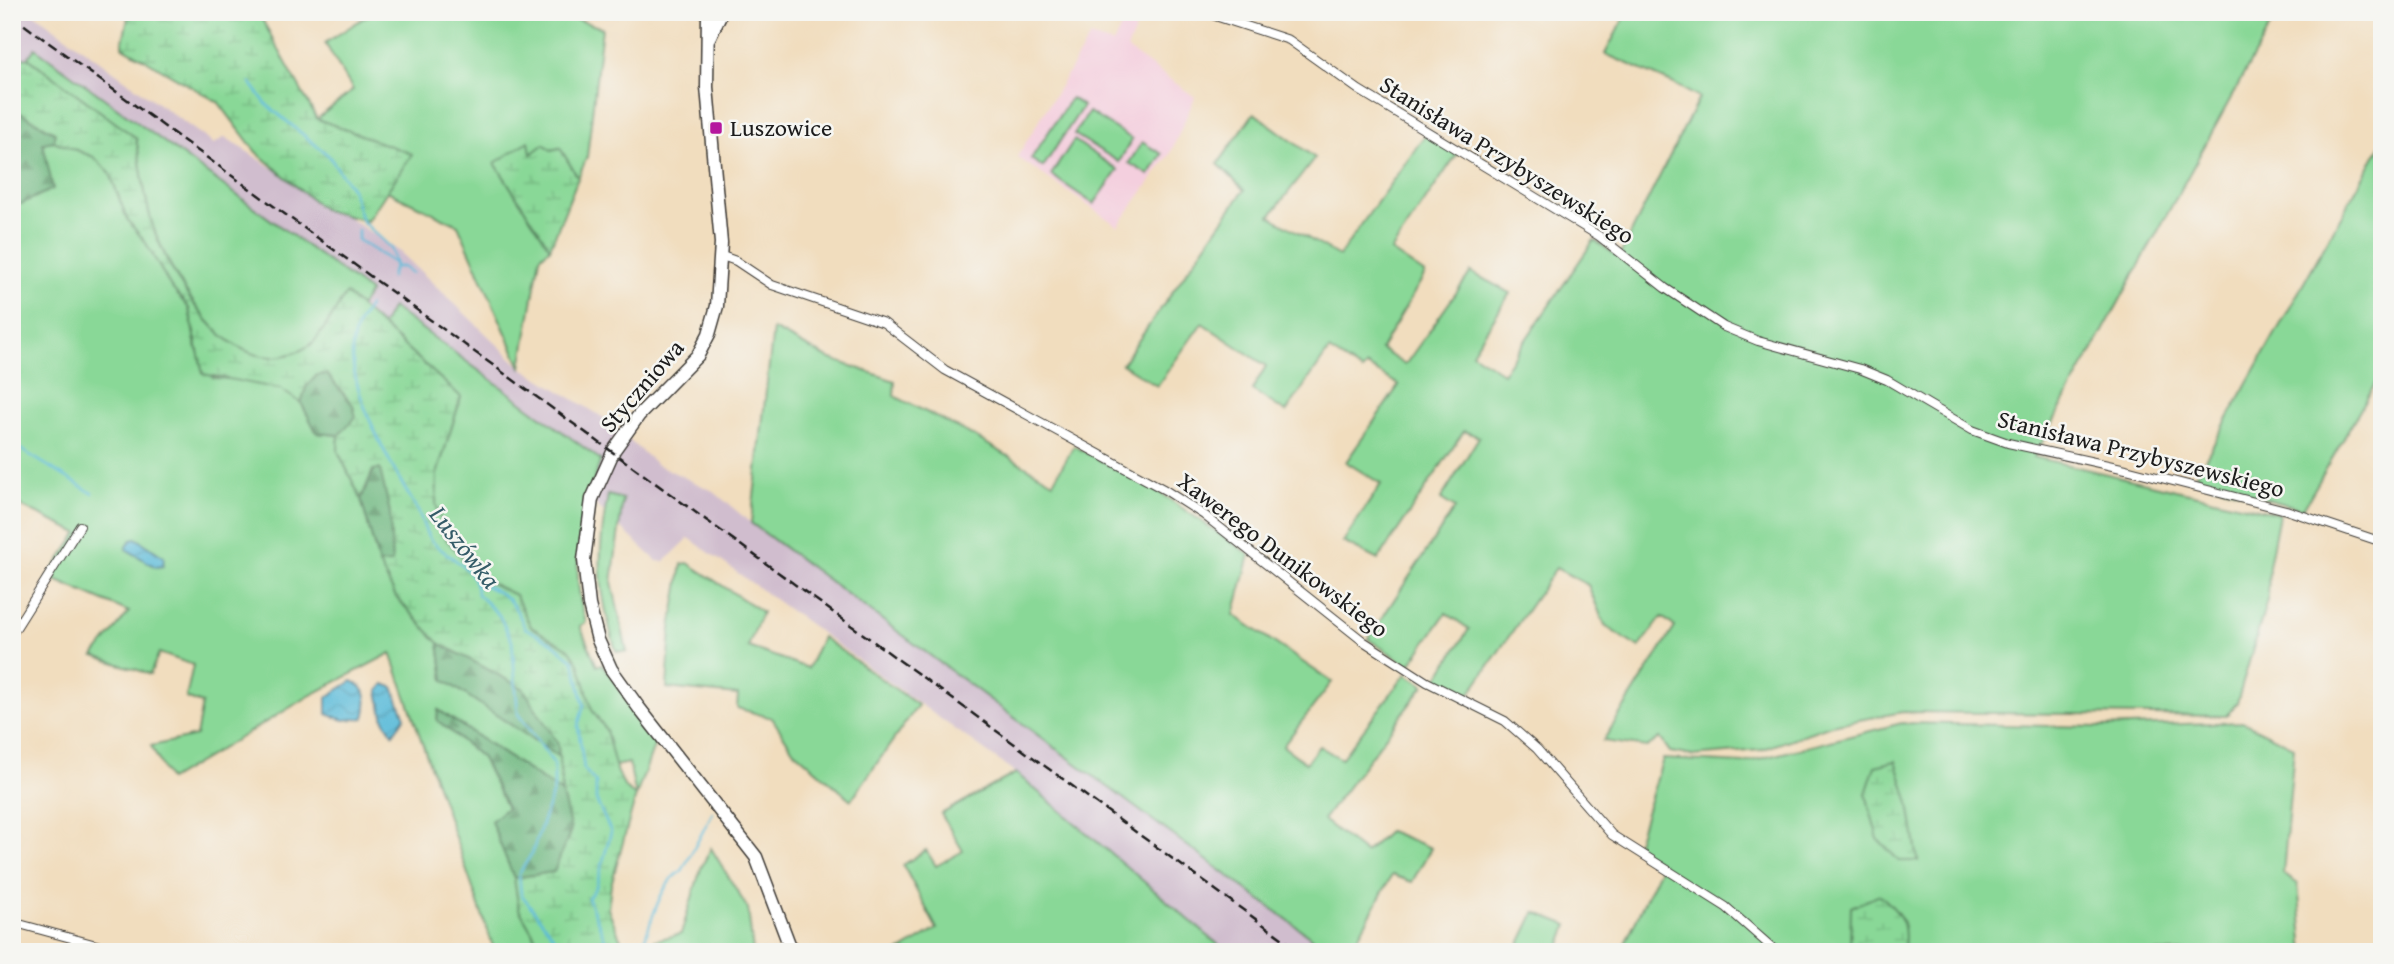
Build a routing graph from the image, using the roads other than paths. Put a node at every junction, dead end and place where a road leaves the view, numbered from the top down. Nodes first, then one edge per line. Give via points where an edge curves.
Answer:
1 (1203, 12) edge
2 (716, 13) edge
3 (722, 257) junction
4 (80, 526) dead end
5 (2382, 542) edge
6 (12, 634) edge
7 (12, 922) edge
8 (122, 952) edge
9 (792, 952) edge
10 (1777, 952) edge

1 - 5 street, Stanisława Przybyszewskiego via 1289,40 1359,90 1599,236 1724,327 1887,380 1972,430 2008,443 2273,506
2 - 3 street, Styczniowa via 709,38 707,87
3 - 9 street, Styczniowa via 717,306 704,345 631,425 607,465 588,517 585,569 593,624 611,668 756,857
3 - 10 street, Xawerego Dunikowskiego via 772,285 884,323 945,370 1205,515 1363,641 1427,682 1505,721 1612,835 1726,907
4 - 6 street
7 - 8 street

